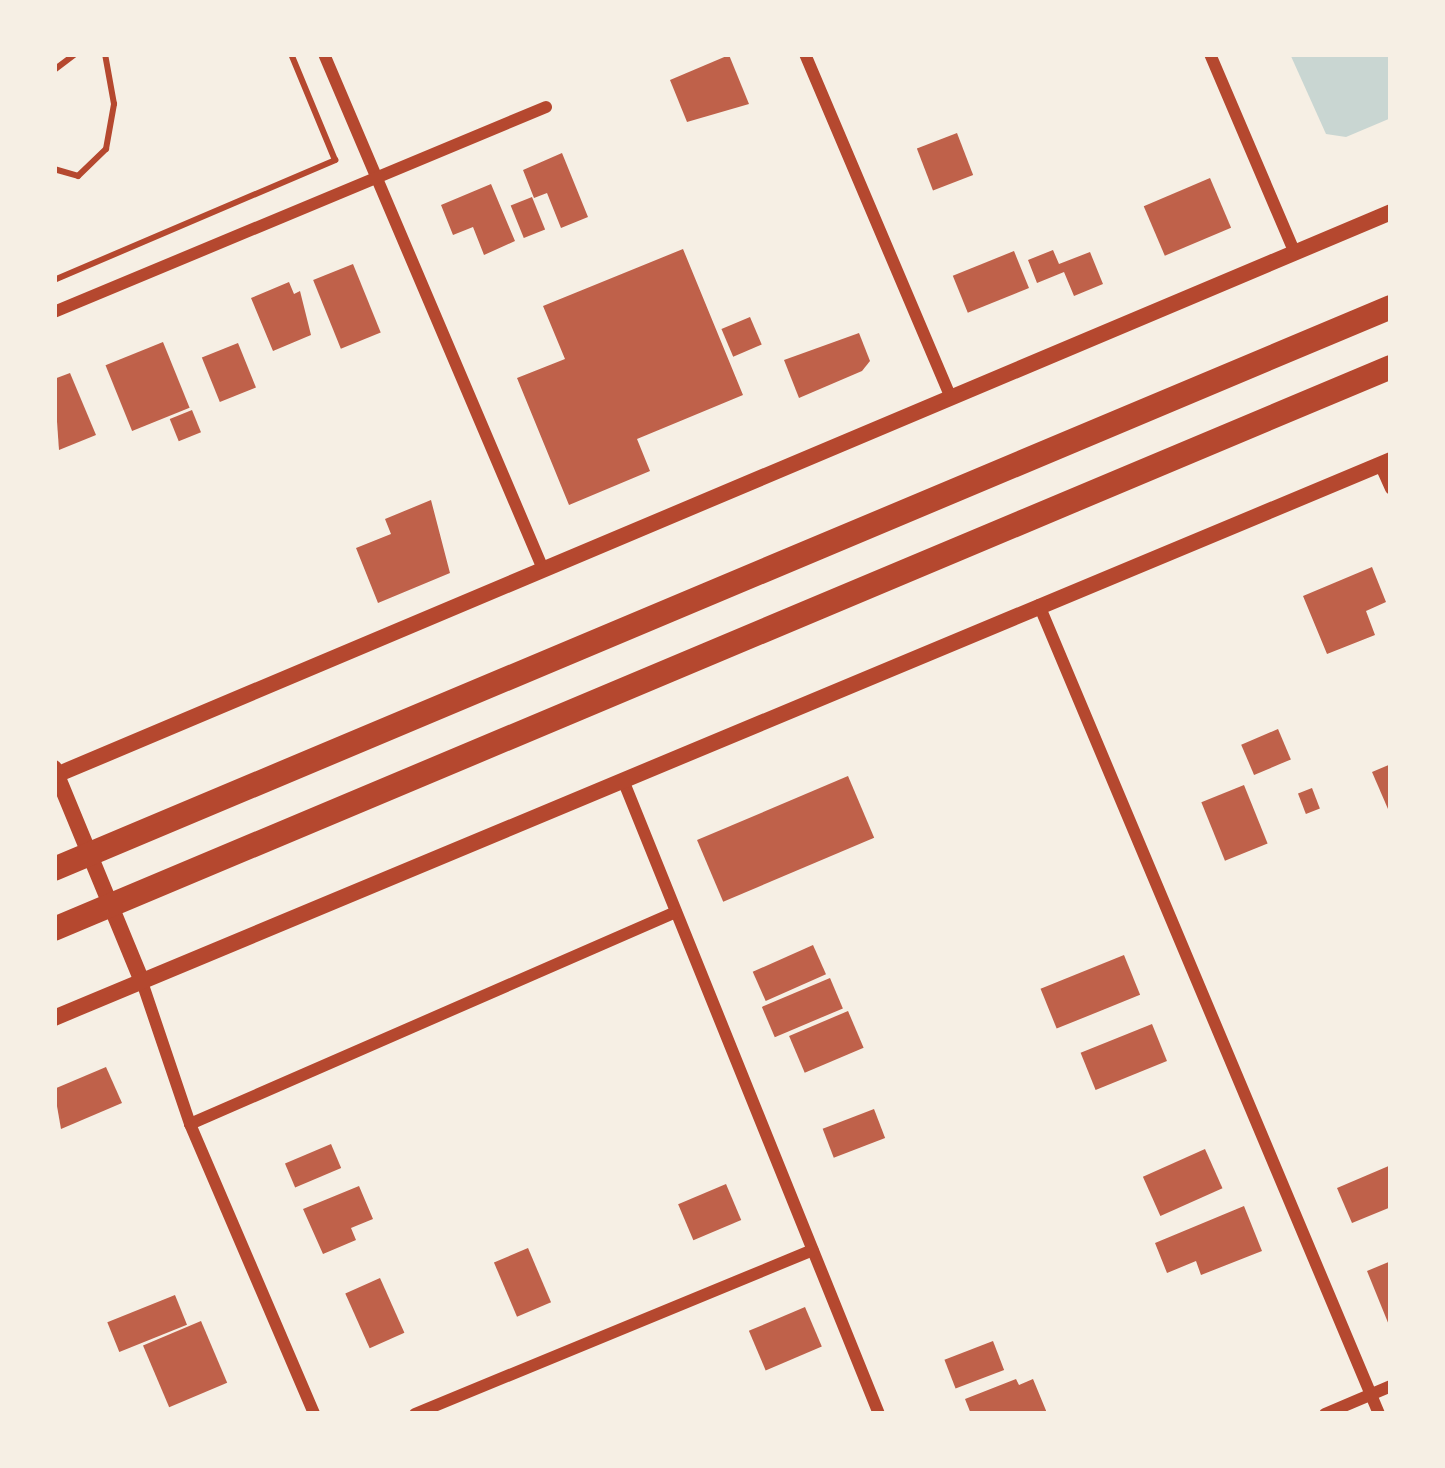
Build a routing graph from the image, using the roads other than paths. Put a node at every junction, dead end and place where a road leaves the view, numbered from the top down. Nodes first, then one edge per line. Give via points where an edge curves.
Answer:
1 (324, 54) edge
2 (805, 54) edge
3 (1210, 54) edge
4 (546, 107) dead end
5 (375, 177) junction
6 (1391, 212) edge
7 (1295, 253) junction
8 (1391, 307) edge
9 (54, 312) edge
10 (1391, 367) edge
11 (951, 398) junction
12 (1386, 462) edge
13 (1391, 489) edge
14 (543, 569) junction
15 (1039, 605) junction
16 (55, 773) edge
17 (622, 780) junction
18 (54, 869) edge
19 (676, 912) junction
20 (54, 929) edge
21 (142, 982) junction
22 (54, 1018) edge
23 (190, 1124) junction
24 (813, 1250) junction
25 (1391, 1386) edge
26 (1370, 1394) junction
27 (314, 1414) edge
28 (415, 1414) edge
29 (879, 1414) edge
30 (1325, 1414) edge
31 (1379, 1414) edge

1 - 5 street
2 - 11 street
3 - 7 street
4 - 5 street
5 - 9 street
5 - 14 street
6 - 7 street
7 - 11 street
8 - 18 highway
10 - 20 highway
11 - 14 street
12 - 13 street
12 - 15 street
14 - 16 street
15 - 17 street
15 - 26 street
16 - 21 street
17 - 19 street
17 - 21 street
19 - 23 street
19 - 24 street
21 - 22 street
21 - 23 street
23 - 27 street
24 - 28 street
24 - 29 street
25 - 26 street
26 - 30 street
26 - 31 street

